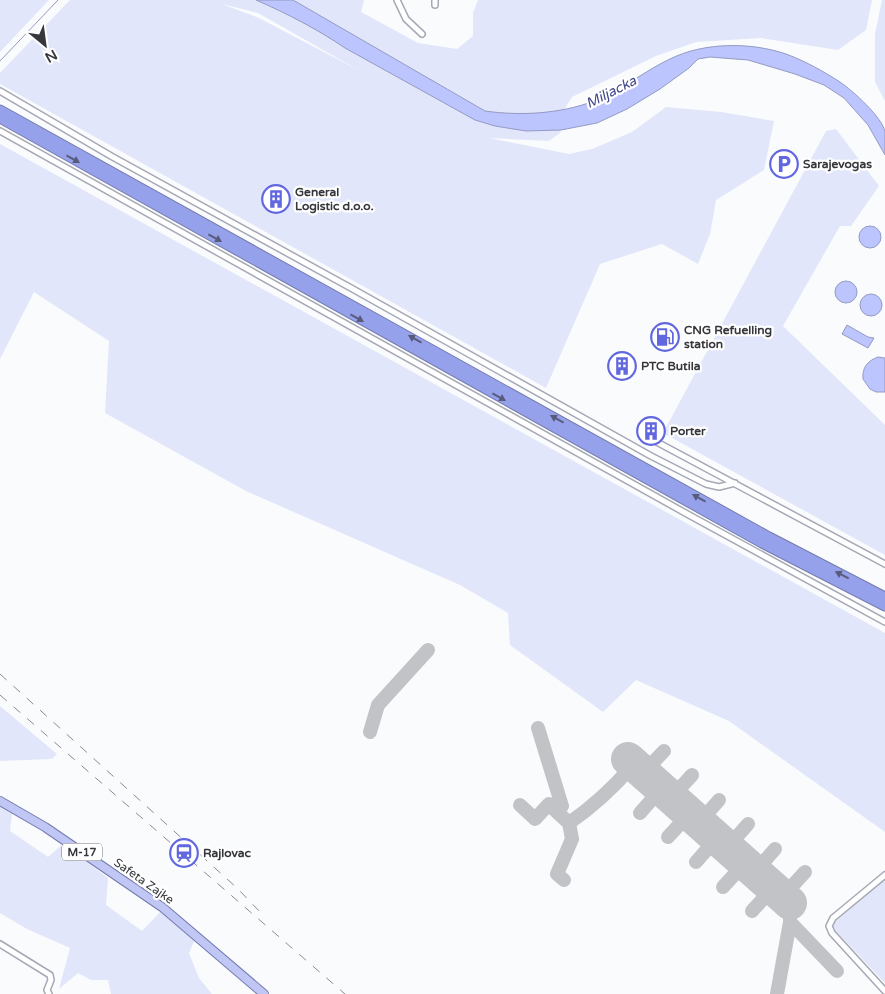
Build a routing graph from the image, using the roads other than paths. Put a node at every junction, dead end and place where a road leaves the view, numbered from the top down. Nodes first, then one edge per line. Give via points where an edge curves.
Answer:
1 (396, 0) edge
2 (422, 34) dead end
3 (0, 91) edge
4 (0, 110) edge
5 (0, 118) edge
6 (0, 131) edge
7 (653, 440) dead end
8 (735, 483) junction
9 (885, 564) edge
10 (885, 597) edge
11 (885, 606) edge
12 (885, 622) edge
13 (0, 801) edge
14 (885, 874) edge
15 (0, 944) edge
16 (885, 992) edge
17 (49, 994) edge
18 (264, 994) edge

1 - 2 street via 406,19
3 - 8 street via 651,456 706,484 720,487
10 -> 4 highway via 769,537
5 -> 11 highway via 753,538
6 - 12 street
7 - 8 street
8 - 9 street
13 - 18 main road, Safeta Zajke / M-17 via 53,832 162,907
14 - 16 street via 833,918 829,926
15 - 17 street via 50,975

